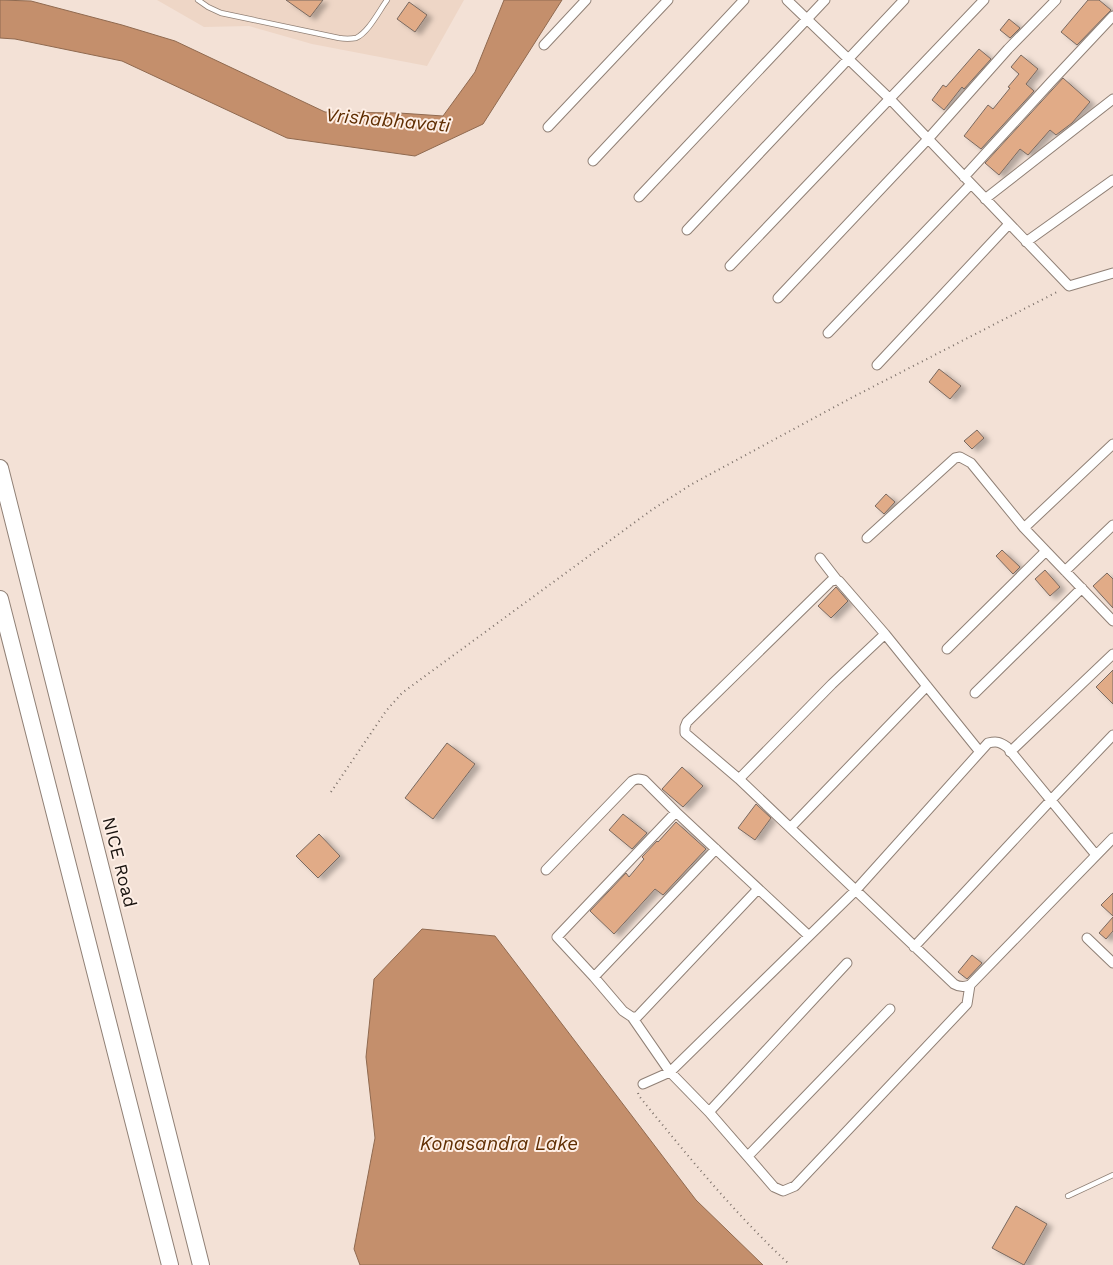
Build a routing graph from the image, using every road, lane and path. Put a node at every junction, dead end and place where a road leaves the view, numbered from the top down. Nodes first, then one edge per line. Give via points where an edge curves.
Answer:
1 (198, 0) edge
2 (387, 0) edge
3 (586, 0) edge
4 (668, 0) edge
5 (744, 0) edge
6 (787, 0) edge
7 (825, 0) edge
8 (904, 0) edge
9 (984, 0) edge
10 (1056, 0) edge
11 (1113, 16) edge
12 (807, 19) junction
13 (544, 45) dead end
14 (848, 59) junction
15 (890, 99) junction
16 (1113, 100) edge
17 (548, 127) dead end
18 (928, 139) junction
19 (593, 161) dead end
20 (1113, 180) edge
21 (968, 181) junction
22 (639, 197) dead end
23 (985, 199) junction
24 (1009, 224) junction
25 (687, 230) dead end
26 (1026, 242) junction
27 (730, 266) dead end
28 (1113, 273) edge
29 (1069, 286) junction
30 (778, 298) dead end
31 (828, 333) dead end
32 (877, 365) dead end
33 (1113, 444) edge
34 (0, 468) edge
35 (1113, 525) edge
36 (1024, 528) junction
37 (867, 538) dead end
38 (1046, 551) junction
39 (820, 558) dead end
40 (1065, 571) junction
41 (837, 580) junction
42 (1082, 588) junction
43 (0, 599) edge
44 (1111, 615) edge
45 (885, 634) junction
46 (947, 649) dead end
47 (1113, 654) edge
48 (928, 686) junction
49 (975, 693) dead end
50 (1113, 735) edge
51 (980, 752) junction
52 (1010, 752) junction
53 (739, 779) junction
54 (331, 792) dead end
55 (1051, 800) junction
56 (676, 812) junction
57 (791, 827) junction
58 (1113, 838) edge
59 (716, 849) junction
60 (1096, 855) junction
61 (546, 870) dead end
62 (758, 889) junction
63 (856, 891) junction
64 (809, 936) junction
65 (1088, 938) dead end
66 (914, 946) junction
67 (1113, 963) edge
68 (847, 964) dead end
69 (594, 977) junction
70 (970, 985) junction
71 (890, 1009) dead end
72 (632, 1017) junction
73 (670, 1072) junction
74 (643, 1084) joint
75 (709, 1112) junction
76 (748, 1156) junction
77 (1113, 1175) edge
78 (1068, 1196) dead end
79 (170, 1265) edge
80 (201, 1265) edge
81 (790, 1265) edge

1 - 2 lane via 220,13 349,39 365,33
3 - 13 street
4 - 17 street
5 - 19 street
6 - 12 street
7 - 12 street
8 - 14 street
9 - 15 street
10 - 18 street
11 - 21 street via 1051,82
12 - 14 street
12 - 22 street
14 - 15 street
14 - 25 street
15 - 18 street
15 - 27 street
16 - 23 street
18 - 21 street
18 - 30 street
20 - 26 street
21 - 23 street
21 - 31 street
23 - 24 street
24 - 26 street
24 - 32 street
26 - 29 street
28 - 29 street
29 - 54 path via 853,397 692,484 653,509 402,693 386,711
33 - 36 street
34 - 80 highway, NICE Road
35 - 40 street
36 - 37 street via 971,463 960,457 955,458
36 - 38 street
38 - 40 street
38 - 46 street
39 - 41 street
40 - 42 street
41 - 45 street
41 - 53 street via 831,581 687,722 685,733
42 - 44 street
42 - 49 street
43 - 79 highway
45 - 48 street
45 - 53 street
47 - 52 street
48 - 51 street
48 - 57 street
50 - 55 street
51 - 52 street via 988,743 995,741
51 - 63 street
52 - 55 street
53 - 57 street
55 - 60 street
55 - 66 street
56 - 59 street
56 - 61 street via 644,780 636,779
56 - 69 street via 557,937
57 - 63 street
58 - 60 street
59 - 62 street
59 - 69 street
60 - 70 street
62 - 64 street
62 - 72 street via 637,1016
63 - 64 street
63 - 66 street
64 - 73 street
65 - 67 street
66 - 70 street via 954,984
68 - 75 street
69 - 72 street via 622,1012
70 - 76 street via 967,1004 795,1186 783,1191 774,1187
71 - 76 street
72 - 73 street
73 - 74 street
73 - 75 street
74 - 81 path via 639,1096 651,1111 720,1193
75 - 76 street
77 - 78 lane

